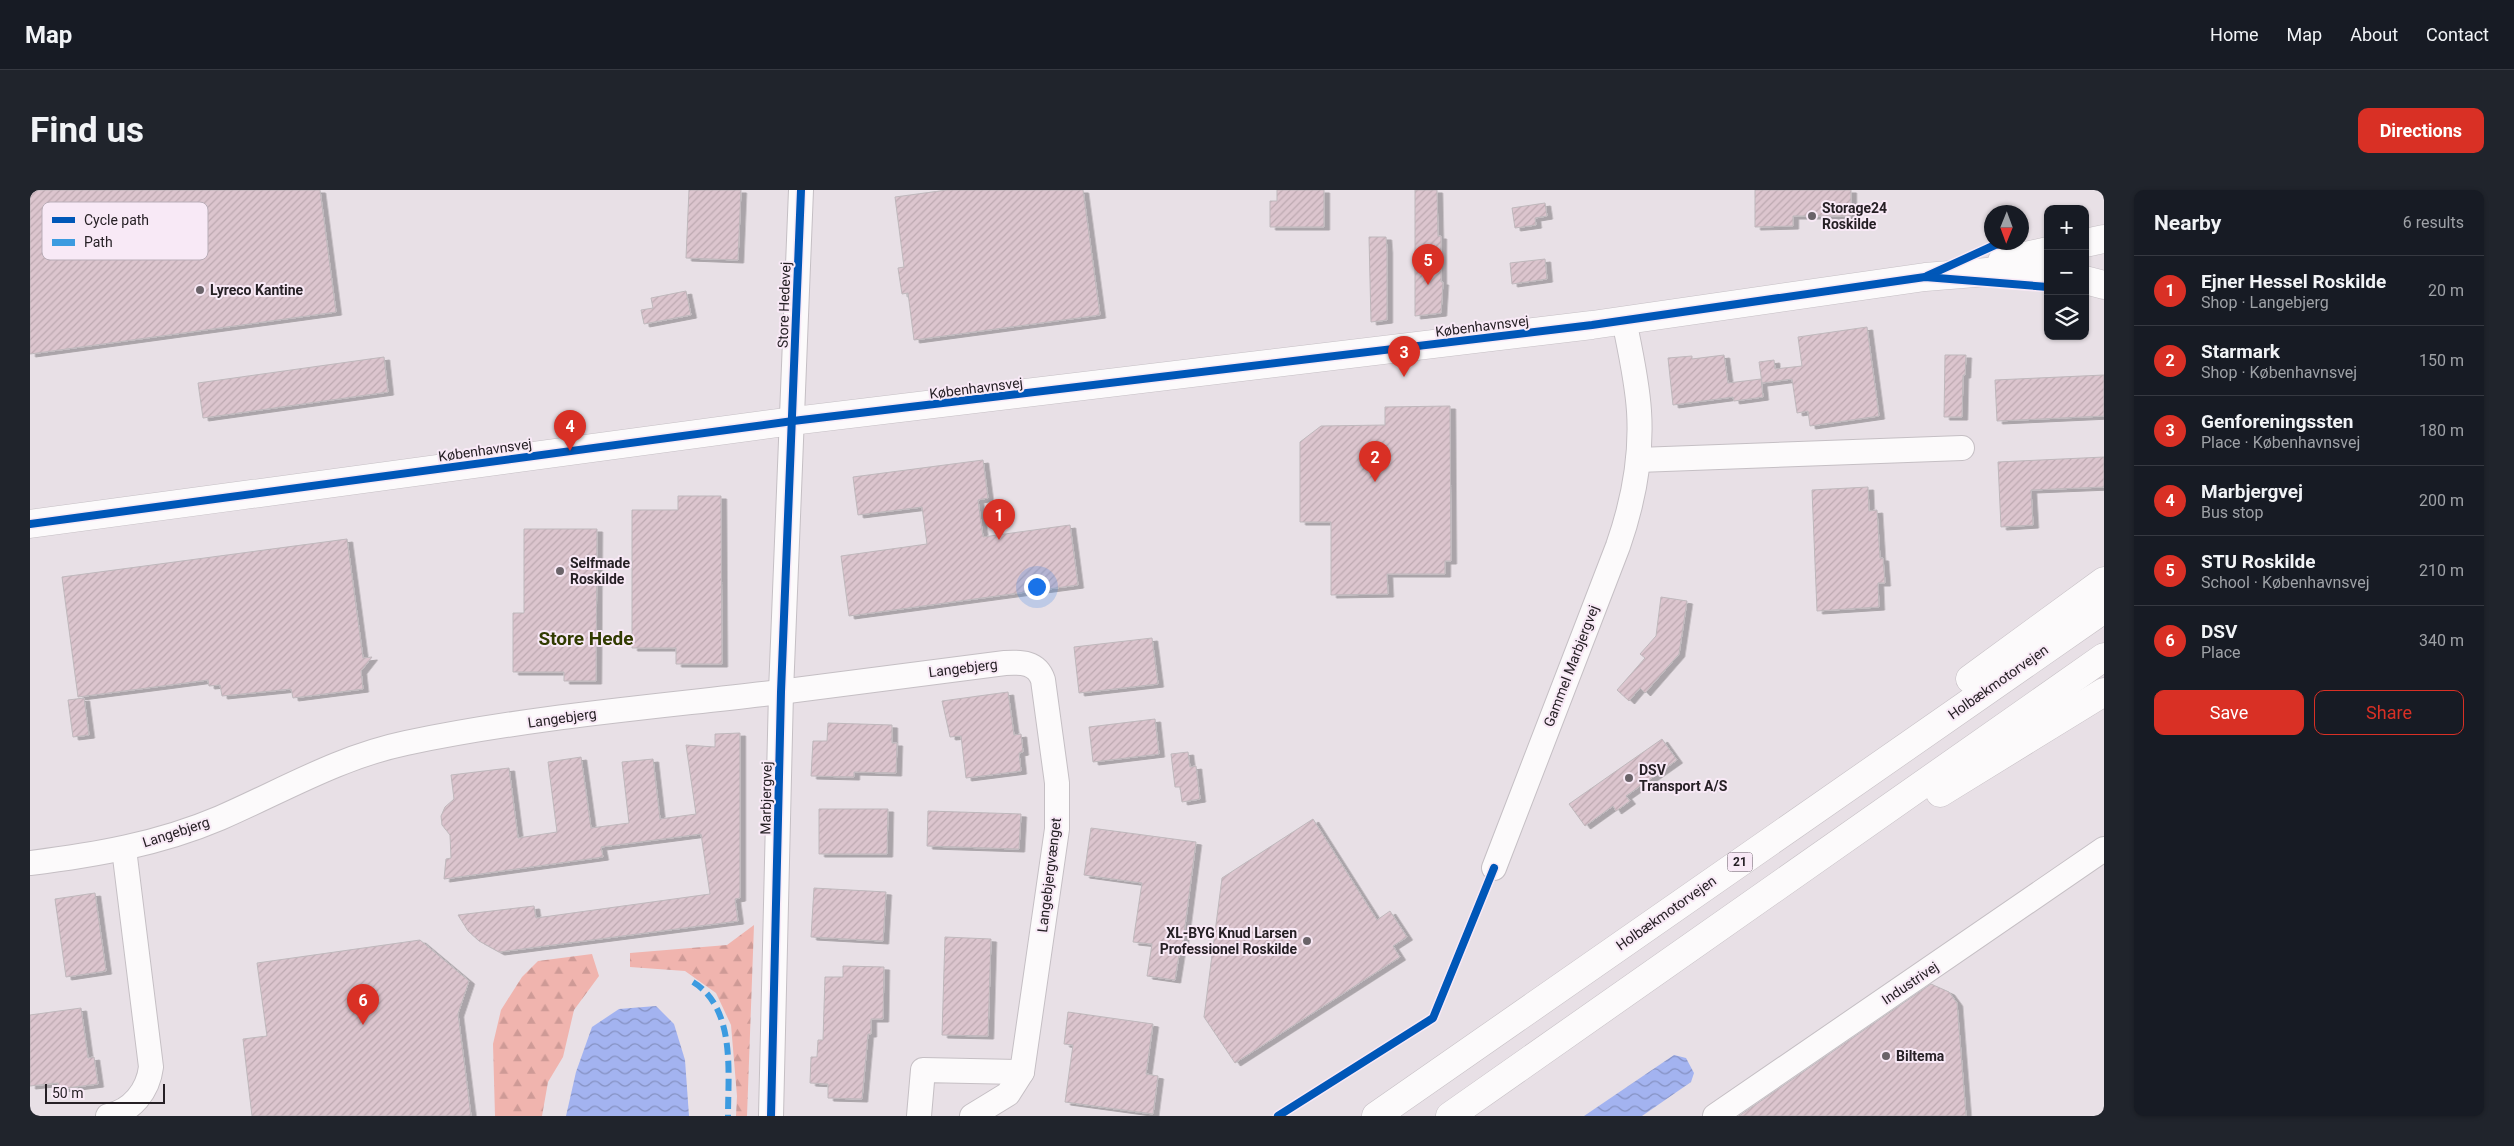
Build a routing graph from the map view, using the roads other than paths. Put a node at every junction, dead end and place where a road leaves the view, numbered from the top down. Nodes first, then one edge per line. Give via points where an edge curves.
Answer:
1 (801, 190) edge
2 (2104, 239) edge
3 (2089, 242) edge
4 (2044, 252) edge
5 (2044, 273) edge
6 (1925, 277) junction
7 (2089, 281) edge
8 (2104, 285) edge
9 (1624, 320) junction
10 (793, 422) junction
11 (1962, 448) dead end
12 (1638, 460) junction
13 (30, 524) edge
14 (2104, 581) edge
15 (2104, 608) edge
16 (2104, 657) edge
17 (1018, 662) joint
18 (781, 692) junction
19 (2104, 692) edge
20 (1842, 790) junction
21 (1840, 843) junction
22 (124, 849) junction
23 (2104, 849) edge
24 (30, 863) edge
25 (1494, 868) dead end
26 (1022, 1072) junction
27 (108, 1116) edge
28 (771, 1116) edge
29 (919, 1116) edge
30 (972, 1116) edge
31 (1376, 1116) edge
32 (1450, 1116) edge
33 (1715, 1116) edge

1 - 10 street, Store Hedevej
2 - 3 main road
4 - 6 main road, Københavnsvej
5 - 6 main road, Københavnsvej via 2012,270
6 - 9 main road, Københavnsvej
7 - 8 main road
9 - 10 main road, Københavnsvej
9 - 12 street, Gammel Marbjergvej via 1639,411
10 - 13 main road, Københavnsvej
10 - 18 street, Marbjergvej
11 - 12 street
12 - 25 street, Gammel Marbjergvej via 1630,507 1618,546
14 - 20 main road via 1954,691
15 - 20 main road, Holbækmotorvejen / 21
16 - 21 main road
17 - 18 street, Langebjerg
17 - 26 street, Langebjergvænget via 1036,667 1043,680 1057,783 1057,829
18 - 22 street, Langebjerg via 638,708 404,743 347,760 293,782 220,818
18 - 28 street, Marbjergvej
19 - 21 main road via 1947,790
20 - 31 main road, Holbækmotorvejen / 21
21 - 32 main road
22 - 24 street, Langebjerg
22 - 27 street, Langebjerg via 151,1067 147,1085 140,1096 125,1110
23 - 33 street, Industrivej
26 - 29 street via 923,1070
26 - 30 street, Langebjergvænget via 1008,1094

